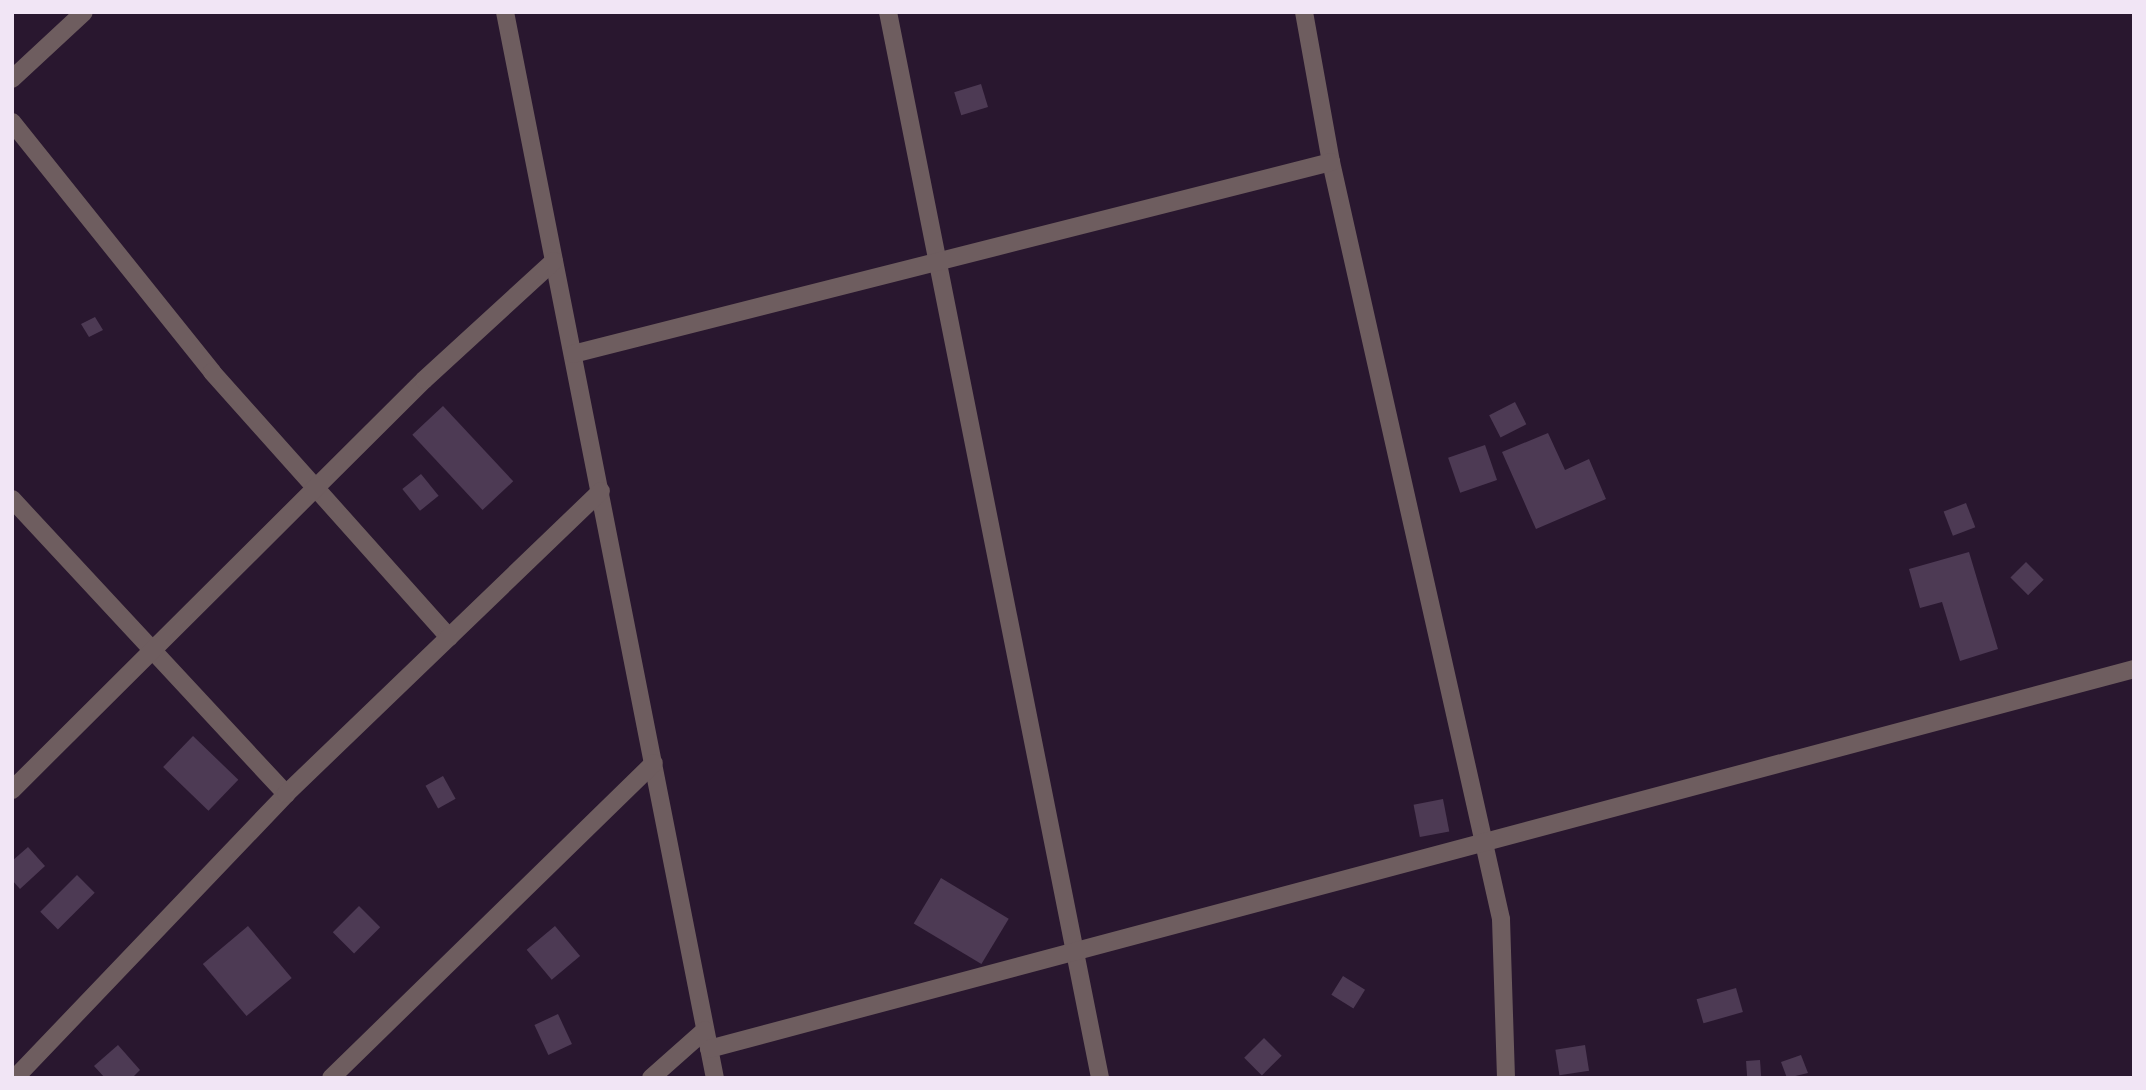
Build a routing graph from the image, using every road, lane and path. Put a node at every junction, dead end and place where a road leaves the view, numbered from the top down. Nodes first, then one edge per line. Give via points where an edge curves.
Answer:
1 (84, 12) edge
2 (505, 12) edge
3 (888, 12) edge
4 (1304, 12) edge
5 (12, 79) edge
6 (12, 122) edge
7 (1331, 162) junction
8 (937, 259) junction
9 (554, 261) junction
10 (573, 354) junction
11 (314, 488) junction
12 (601, 491) junction
13 (12, 499) edge
14 (449, 637) junction
15 (152, 649) junction
16 (2134, 669) edge
17 (654, 763) junction
18 (12, 790) edge
19 (286, 794) junction
20 (1484, 843) junction
21 (1076, 953) junction
22 (705, 1030) junction
23 (709, 1049) junction
24 (15, 1078) edge
25 (331, 1078) edge
26 (651, 1078) edge
27 (715, 1078) edge
28 (1100, 1078) edge
29 (1506, 1078) edge

1 - 5 street
2 - 9 street
3 - 8 street
4 - 7 street
6 - 11 street via 212,372
7 - 8 street
7 - 20 street
8 - 10 street
8 - 21 street
9 - 10 street
9 - 11 street
10 - 12 street
11 - 14 street
11 - 15 street
12 - 14 street
12 - 17 street
13 - 15 street
14 - 19 street
15 - 18 street
15 - 19 street
16 - 20 street
17 - 22 street
17 - 25 street
19 - 24 street
20 - 21 street
20 - 29 street via 1501,919
21 - 23 street
21 - 28 street
22 - 23 street
22 - 26 street
23 - 27 street

